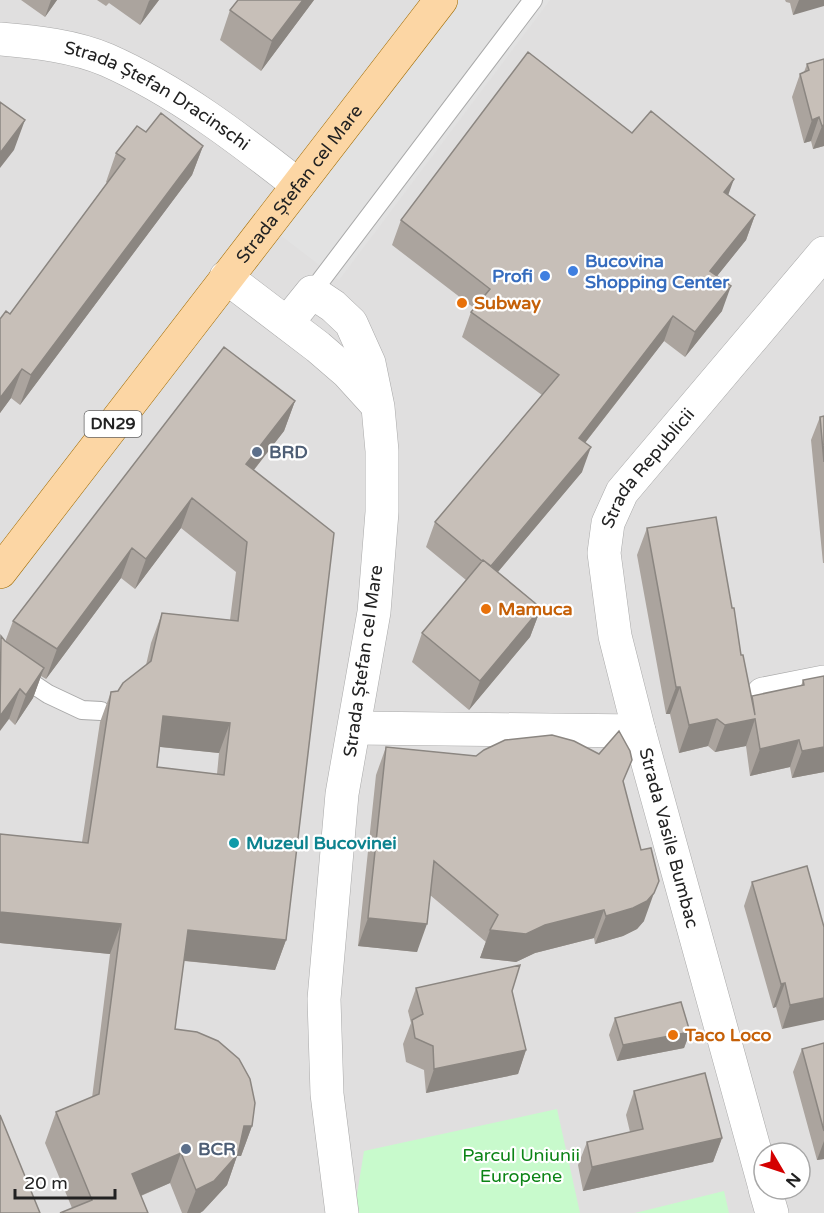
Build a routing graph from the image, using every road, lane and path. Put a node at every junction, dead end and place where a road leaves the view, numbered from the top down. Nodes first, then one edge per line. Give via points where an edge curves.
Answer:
1 (441, 0) edge
2 (533, 0) edge
3 (0, 39) edge
4 (298, 185) junction
5 (824, 253) edge
6 (226, 277) junction
7 (312, 292) junction
8 (287, 323) junction
9 (378, 407) junction
10 (3, 563) edge
11 (0, 662) edge
12 (824, 682) edge
13 (762, 694) edge
14 (101, 711) dead end
15 (355, 728) junction
16 (639, 731) junction
17 (752, 1141) edge
18 (342, 1213) edge

1 - 4 main road, Strada Ștefan cel Mare / DN29
2 - 7 lane
3 - 4 street, Strada Ștefan Dracinschi via 64,47 106,59 169,92
4 - 6 main road, Strada Ștefan cel Mare / DN29
5 - 16 street, Strada Republicii via 622,492 608,522 604,553 615,636
6 - 8 street, Strada Ștefan cel Mare
6 - 10 main road, DN29
7 - 8 street
7 - 9 street via 351,323 369,363
8 - 9 street, Strada Ștefan cel Mare via 347,372
9 - 15 street, Strada Ștefan cel Mare via 382,512 374,612
11 - 14 lane via 48,694 82,710
12 - 13 street
15 - 16 street, Strada Vasile Bumbac
15 - 18 street, Strada Ștefan cel Mare via 342,794 324,999 327,1094
16 - 17 street, Strada Vasile Bumbac

